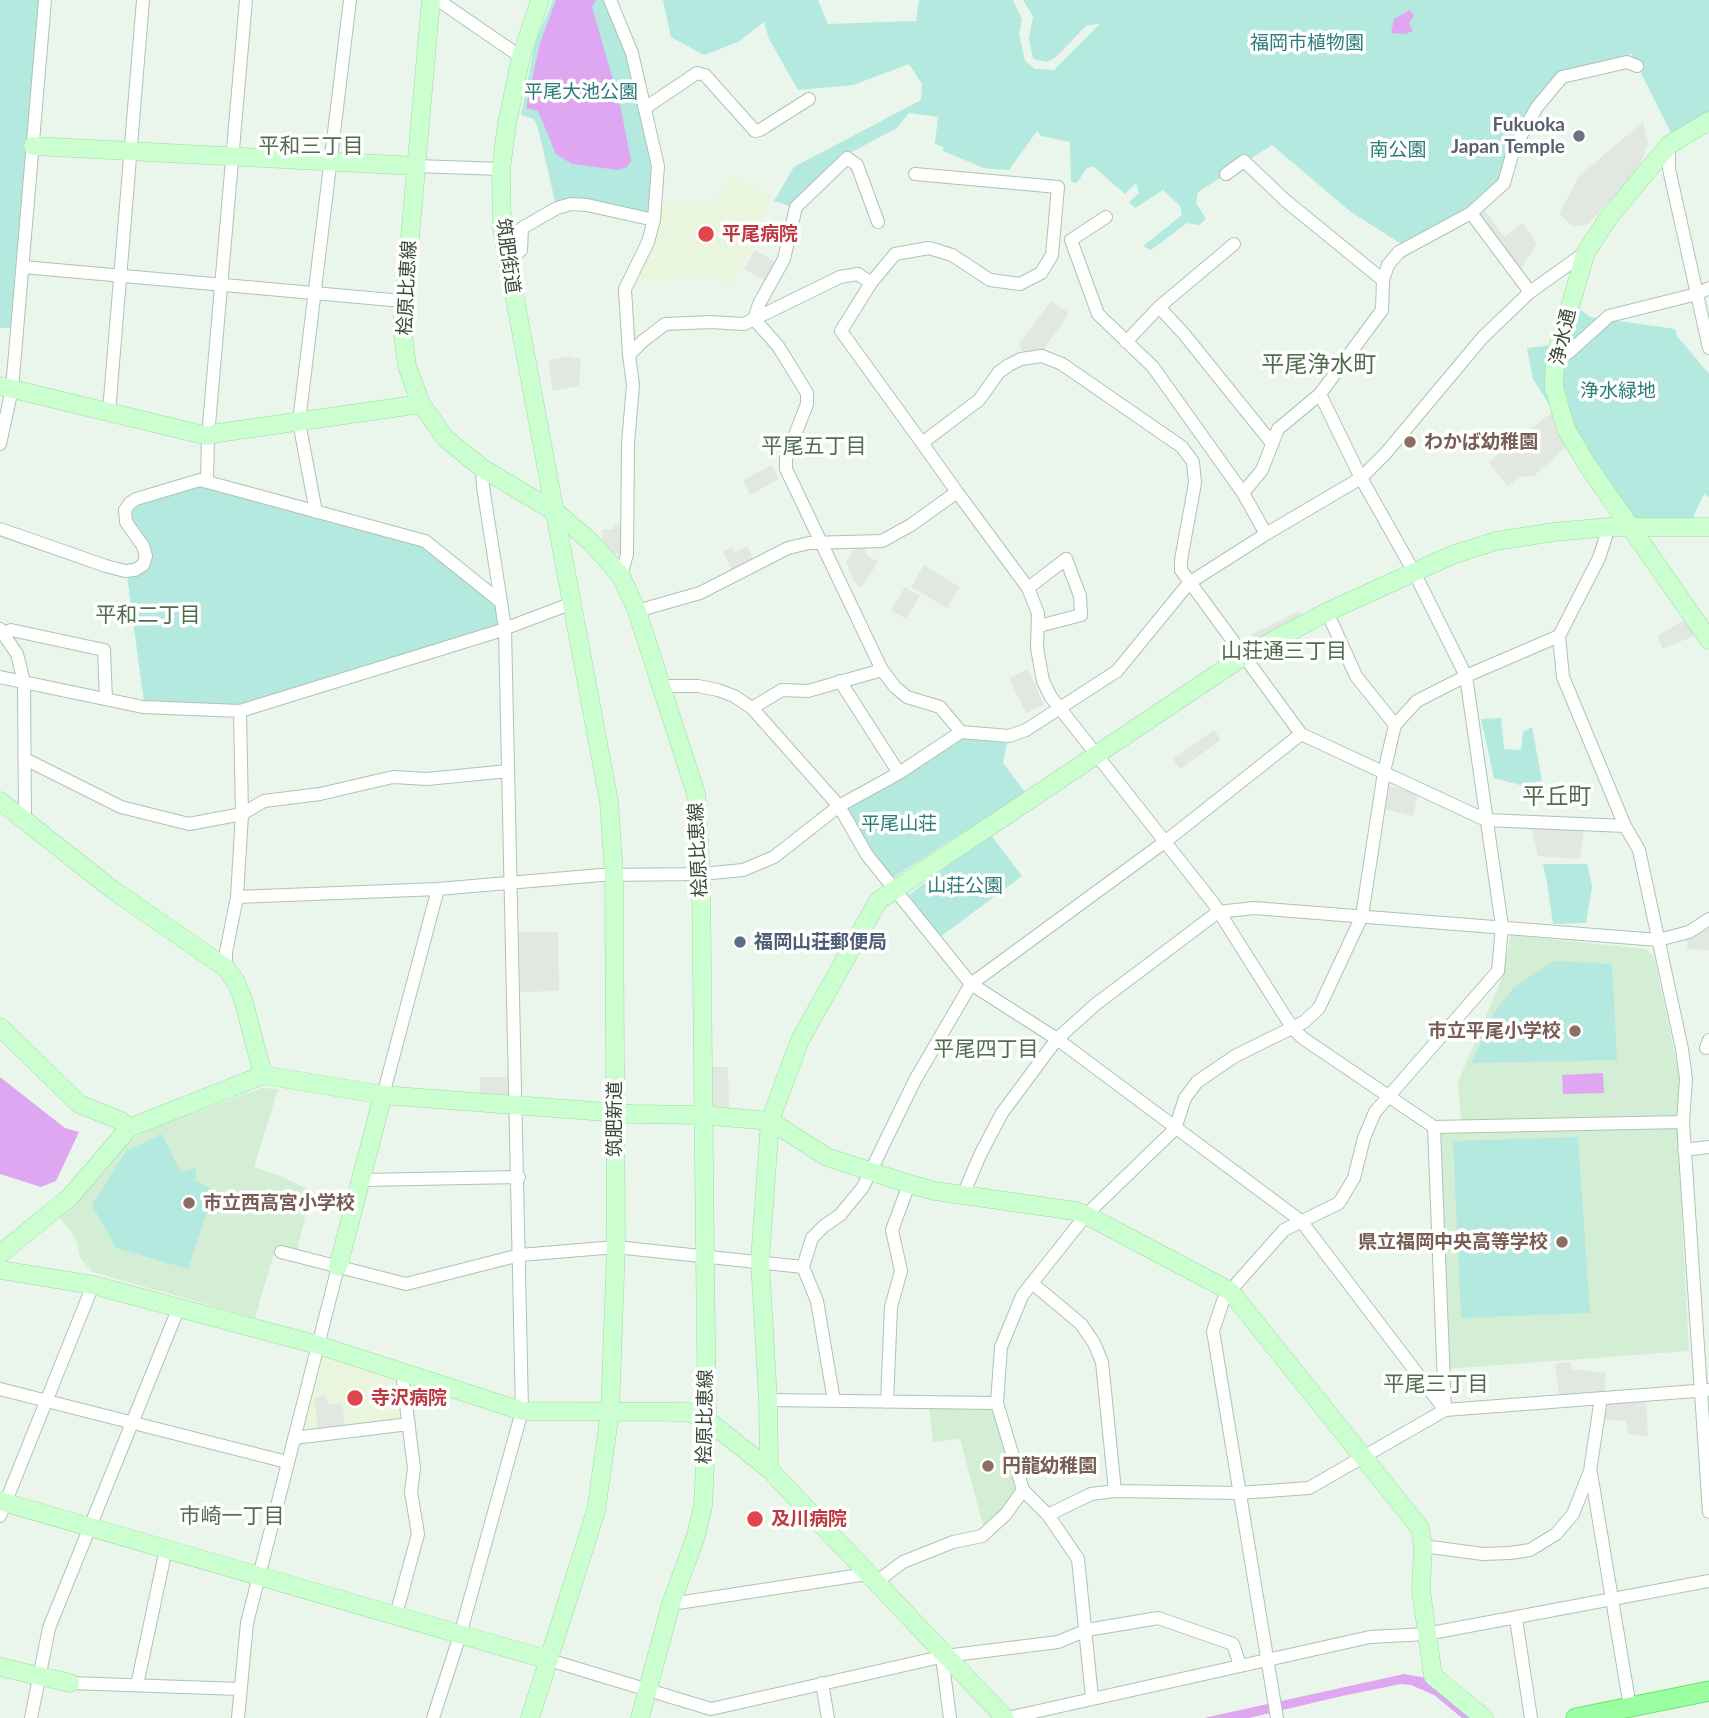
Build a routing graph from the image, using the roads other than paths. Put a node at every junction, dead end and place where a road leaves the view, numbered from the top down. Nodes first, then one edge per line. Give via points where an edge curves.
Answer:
1 (45, 0) edge
2 (143, 0) edge
3 (246, 0) edge
4 (350, 0) edge
5 (431, 0) edge
6 (438, 0) edge
7 (540, 0) edge
8 (610, 0) edge
9 (521, 57) junction
10 (1637, 66) dead end
11 (809, 99) dead end
12 (645, 108) junction
13 (1709, 121) edge
14 (1669, 145) junction
15 (33, 146) junction
16 (131, 152) junction
17 (232, 157) junction
18 (331, 162) junction
19 (416, 166) junction
20 (501, 169) junction
21 (915, 174) dead end
22 (1226, 174) dead end
23 (1471, 213) junction
24 (1106, 217) dead end
25 (654, 220) junction
26 (878, 222) dead end
27 (1234, 244) dead end
28 (1586, 251) junction
29 (507, 262) junction
30 (23, 267) junction
31 (120, 276) junction
32 (1383, 280) junction
33 (871, 283) junction
34 (222, 285) junction
35 (1709, 288) edge
36 (1530, 292) junction
37 (313, 293) junction
38 (1697, 295) junction
39 (404, 301) junction
40 (1159, 307) junction
41 (754, 319) junction
42 (1125, 342) junction
43 (1709, 348) edge
44 (629, 355) junction
45 (1555, 358) junction
46 (6, 387) edge
47 (1320, 394) junction
48 (421, 404) junction
49 (109, 412) junction
50 (299, 422) junction
51 (208, 436) junction
52 (1271, 442) junction
53 (922, 443) junction
54 (0, 444) edge
55 (482, 468) junction
56 (1361, 478) junction
57 (206, 481) junction
58 (957, 492) junction
59 (1242, 493) junction
60 (316, 512) junction
61 (556, 513) junction
62 (1609, 527) junction
63 (1631, 527) junction
64 (1709, 527) edge
65 (0, 529) edge
66 (1266, 534) junction
67 (820, 543) junction
68 (1414, 572) junction
69 (621, 576) junction
70 (1189, 583) junction
71 (1028, 588) junction
72 (501, 602) junction
73 (570, 604) junction
74 (637, 611) junction
75 (1327, 612) junction
76 (1039, 626) junction
77 (505, 629) junction
78 (1, 631) edge
79 (1559, 636) junction
80 (1709, 640) edge
81 (1244, 656) junction
82 (882, 670) junction
83 (1466, 676) junction
84 (0, 677) edge
85 (841, 681) junction
86 (24, 682) junction
87 (662, 686) junction
88 (106, 699) junction
89 (752, 708) junction
90 (1060, 709) junction
91 (240, 711) junction
92 (1395, 725) junction
93 (961, 732) junction
94 (1301, 734) junction
95 (1097, 755) junction
96 (25, 759) junction
97 (508, 771) junction
98 (1384, 772) junction
99 (899, 773) junction
100 (0, 801) edge
101 (839, 806) junction
102 (242, 814) junction
103 (25, 820) junction
104 (1486, 820) junction
105 (1625, 826) junction
106 (1166, 841) junction
107 (701, 874) junction
108 (614, 875) junction
109 (510, 883) junction
110 (438, 889) junction
111 (894, 889) junction
112 (237, 897) junction
113 (1218, 912) junction
114 (1362, 916) junction
115 (1709, 919) edge
116 (1502, 926) junction
117 (1658, 940) junction
118 (226, 968) junction
119 (971, 984) junction
120 (0, 1027) edge
121 (1293, 1029) junction
122 (1057, 1039) junction
123 (263, 1075) junction
124 (383, 1095) junction
125 (1388, 1096) junction
126 (517, 1105) junction
127 (615, 1112) junction
128 (702, 1115) junction
129 (770, 1121) junction
130 (1683, 1122) junction
131 (1434, 1127) junction
132 (129, 1128) junction
133 (1175, 1129) junction
134 (1709, 1147) edge
135 (1684, 1150) junction
136 (873, 1171) junction
137 (519, 1177) junction
138 (362, 1180) junction
139 (908, 1184) junction
140 (963, 1195) junction
141 (1086, 1215) junction
142 (1301, 1220) junction
143 (616, 1247) junction
144 (281, 1252) dead end
145 (0, 1254) edge
146 (520, 1255) junction
147 (705, 1257) junction
148 (760, 1261) junction
149 (803, 1266) junction
150 (338, 1267) junction
151 (0, 1270) edge
152 (1032, 1283) junction
153 (93, 1285) junction
154 (1230, 1291) junction
155 (178, 1307) junction
156 (318, 1345) junction
157 (402, 1373) junction
158 (0, 1388) edge
159 (1704, 1390) edge
160 (1601, 1398) junction
161 (46, 1400) junction
162 (768, 1401) junction
163 (834, 1401) junction
164 (887, 1402) junction
165 (997, 1404) junction
166 (1445, 1410) junction
167 (522, 1411) junction
168 (610, 1412) junction
169 (707, 1420) junction
170 (132, 1423) junction
171 (409, 1424) junction
172 (294, 1438) junction
173 (1362, 1457) junction
174 (287, 1462) junction
175 (769, 1469) junction
176 (1708, 1470) edge
177 (1590, 1471) junction
178 (1023, 1490) junction
179 (1115, 1491) junction
180 (1239, 1493) junction
181 (1, 1507) edge
182 (1709, 1512) edge
183 (1048, 1515) junction
184 (90, 1527) junction
185 (1423, 1546) junction
186 (166, 1549) junction
187 (259, 1576) junction
188 (871, 1578) junction
189 (1709, 1581) edge
190 (1612, 1600) junction
191 (671, 1604) junction
192 (396, 1615) junction
193 (1516, 1619) junction
194 (1087, 1630) junction
195 (1426, 1634) junction
196 (460, 1635) junction
197 (943, 1657) junction
198 (1267, 1659) junction
199 (549, 1660) junction
200 (1240, 1665) junction
201 (0, 1667) edge
202 (38, 1676) junction
203 (70, 1683) joint
204 (822, 1684) junction
205 (137, 1685) junction
206 (240, 1689) junction
207 (646, 1689) junction
208 (1709, 1691) edge
209 (1092, 1698) junction
210 (1630, 1707) junction
211 (1276, 1711) edge
212 (31, 1718) edge
213 (238, 1718) edge
214 (433, 1718) edge
215 (530, 1718) edge
216 (640, 1718) edge
217 (828, 1718) edge
218 (950, 1718) edge
219 (1006, 1718) edge
220 (1484, 1718) edge
221 (1531, 1718) edge
222 (1576, 1718) edge

1 - 15 street
2 - 16 street
3 - 17 street
4 - 18 street
5 - 19 street, 桧原比恵線
6 - 9 street
7 - 9 street, 筑肥街道
8 - 12 street via 632,53
9 - 20 street, 筑肥街道
10 - 23 street via 1628,62 1562,77 1537,107 1514,148 1504,183
11 - 12 street via 755,131 705,75 697,73
12 - 25 street via 658,166
13 - 14 street, 浄水通
14 - 28 street, 浄水通
14 - 38 street via 1669,169
15 - 16 street
15 - 30 street
16 - 17 street
16 - 31 street
17 - 18 street
17 - 34 street
18 - 19 street
18 - 37 street
19 - 20 street
19 - 39 street, 桧原比恵線
20 - 29 street, 筑肥街道
21 - 33 street via 1058,187 1052,255 1041,273 1020,284 989,280 952,255 929,248 895,254
22 - 32 street via 1244,161
23 - 32 street via 1399,252
23 - 36 street
24 - 42 street via 1071,240 1098,314
25 - 29 street via 587,205 557,208 522,228 521,250
25 - 44 street via 625,289
26 - 41 street via 857,165 847,158 796,207 783,259
27 - 40 street
28 - 36 street
28 - 45 street, 浄水通
29 - 61 street, 筑肥街道
30 - 31 street
30 - 46 street
31 - 34 street
31 - 49 street
32 - 47 street via 1382,310
33 - 41 street via 858,274 839,277
33 - 53 street via 841,331
34 - 37 street
34 - 51 street
35 - 38 street
36 - 56 street via 1483,337
37 - 39 street
37 - 50 street
38 - 43 street
38 - 45 street via 1609,316 1569,353
39 - 48 street, 桧原比恵線 via 407,366
40 - 42 street
40 - 52 street
41 - 44 street via 744,324 665,324
41 - 67 street via 778,346 807,393 786,469
42 - 59 street via 1153,367
44 - 69 street via 633,386 627,554
45 - 63 street, 浄水通 via 1554,387 1566,429
46 - 49 street
46 - 54 street
47 - 52 street via 1278,429
47 - 56 street
48 - 50 street
48 - 55 street, 桧原比恵線 via 446,439
49 - 51 street
50 - 51 street
50 - 60 street
51 - 57 street
52 - 59 street via 1262,470
53 - 58 street
53 - 70 street via 979,400 1009,365 1042,356 1062,364 1182,447 1193,462 1195,483 1181,560
55 - 61 street, 桧原比恵線
55 - 72 street
56 - 66 street
56 - 68 street
57 - 60 street
57 - 65 street via 130,503 126,522 146,556 135,570 106,566
58 - 67 street via 882,541
58 - 71 street
59 - 66 street
60 - 72 street via 425,541
61 - 69 street, 桧原比恵線 via 591,542
61 - 73 street, 筑肥新道
62 - 63 street
62 - 68 street via 1496,541
62 - 79 street via 1599,558
63 - 64 street
63 - 80 street, 浄水通
66 - 70 street
67 - 74 street via 788,548 700,593
67 - 82 street
68 - 75 street
68 - 83 street
69 - 74 street, 桧原比恵線
70 - 81 street
70 - 90 street via 1125,664
71 - 76 street
71 - 76 street via 1066,559 1080,596 1081,615
72 - 77 street
73 - 77 street
73 - 108 street, 筑肥新道 via 609,802
74 - 87 street, 桧原比恵線
75 - 81 street
75 - 92 street via 1356,676
76 - 90 street via 1037,648 1043,681
77 - 91 street
77 - 97 street
78 - 86 street via 17,654
78 - 88 street via 104,650
79 - 83 street
79 - 105 street via 1563,677
81 - 94 street
81 - 95 street
82 - 85 street
82 - 93 street via 907,697 940,707
83 - 92 street via 1416,701
83 - 104 street
84 - 86 street
85 - 89 street via 808,691 782,690
85 - 99 street
86 - 88 street
86 - 96 street
87 - 89 street via 718,690
87 - 107 street, 桧原比恵線 via 696,794
88 - 91 street via 144,707
89 - 101 street
90 - 93 street via 1009,736
90 - 95 street
91 - 102 street
92 - 98 street
93 - 99 street
94 - 98 street
94 - 106 street
95 - 106 street
95 - 111 street
96 - 102 street via 121,807 188,824
96 - 103 street
97 - 102 street via 427,779 393,777 264,801
97 - 109 street
98 - 104 street
98 - 114 street
99 - 101 street
100 - 103 street
101 - 107 street via 774,857 743,870
101 - 111 street via 866,855
102 - 112 street
103 - 118 street via 113,890
104 - 105 street
104 - 116 street
105 - 117 street via 1639,850
106 - 113 street
106 - 119 street
107 - 108 street
107 - 128 street, 桧原比恵線
108 - 109 street
108 - 127 street, 筑肥新道
109 - 110 street
109 - 126 street
110 - 112 street
110 - 124 street
111 - 119 street
111 - 129 street via 878,901 800,1040
112 - 118 street
113 - 114 street via 1254,908
113 - 121 street
113 - 122 street
114 - 116 street
114 - 121 street via 1319,1008
115 - 117 street via 1689,932
116 - 117 street
116 - 125 street via 1498,971
117 - 130 street via 1682,1049 1686,1079
118 - 123 street via 243,999
119 - 122 street
119 - 136 street via 915,1080
120 - 132 street via 79,1104
121 - 125 street
121 - 133 street via 1235,1056 1197,1082 1185,1098
122 - 133 street
122 - 140 street via 1002,1112
123 - 124 street
123 - 132 street
124 - 126 street
124 - 138 street
125 - 131 street
125 - 142 street via 1375,1112 1354,1178 1339,1203
126 - 127 street
126 - 137 street
127 - 128 street
127 - 143 street, 筑肥新道
128 - 129 street
128 - 147 street, 桧原比恵線
129 - 136 street via 827,1157
129 - 148 street
130 - 131 street
130 - 135 street
131 - 166 street
132 - 145 street via 70,1197
133 - 141 street
133 - 142 street
134 - 135 street
135 - 159 street
136 - 139 street
136 - 149 street via 840,1214 812,1238
137 - 138 street
137 - 146 street
138 - 150 street
139 - 140 street
139 - 164 street via 892,1230 901,1271 891,1307
140 - 141 street
141 - 152 street
141 - 154 street
142 - 154 street via 1284,1230
142 - 166 street
143 - 146 street
143 - 147 street
143 - 168 street, 筑肥新道
144 - 150 street
146 - 150 street via 406,1284
146 - 167 street
147 - 148 street
147 - 169 street, 桧原比恵線
148 - 149 street
148 - 162 street
149 - 163 street via 817,1301
150 - 156 street
151 - 153 street
152 - 165 street via 1014,1312 1001,1348
152 - 179 street via 1081,1324 1102,1362
153 - 155 street
153 - 161 street
154 - 173 street
154 - 180 street via 1213,1331
155 - 156 street
155 - 170 street
156 - 157 street
156 - 172 street
157 - 167 street
157 - 171 street
158 - 161 street
159 - 160 street
159 - 176 street
160 - 166 street
160 - 177 street
161 - 170 street
161 - 181 street
162 - 163 street
162 - 175 street
163 - 164 street
164 - 165 street
165 - 178 street
166 - 173 street
167 - 168 street
167 - 196 street
168 - 169 street via 688,1412
168 - 199 street, 筑肥新道 via 596,1511
169 - 175 street
169 - 191 street, 桧原比恵線 via 703,1506
170 - 174 street
170 - 184 street
171 - 172 street
171 - 192 street via 414,1468 411,1492 418,1534
172 - 174 street
173 - 180 street via 1309,1488
173 - 185 street via 1420,1528
174 - 187 street
175 - 188 street
176 - 182 street
177 - 185 street via 1573,1514 1556,1534 1530,1550 1483,1554
177 - 190 street
178 - 183 street
178 - 188 street via 982,1536 953,1542
179 - 180 street
179 - 183 street via 1091,1494
180 - 198 street
181 - 184 street
183 - 194 street via 1079,1559
184 - 186 street
184 - 202 street via 49,1628
185 - 195 street
186 - 187 street
186 - 205 street
187 - 192 street
187 - 206 street via 247,1623
188 - 191 street
188 - 197 street
189 - 190 street
190 - 193 street
190 - 210 street
191 - 207 street, 桧原比恵線
192 - 196 street
193 - 195 street
193 - 221 street
194 - 197 street via 1058,1643
194 - 200 street via 1158,1618 1233,1644
194 - 209 street
195 - 198 street via 1370,1637
195 - 220 street via 1433,1676
196 - 199 street
196 - 214 street
197 - 204 street
197 - 218 street
197 - 219 street
198 - 200 street
198 - 211 street
199 - 207 street
199 - 215 street, 筑肥新道
200 - 209 street
201 - 202 street
202 - 203 street
202 - 212 street
203 - 205 street
204 - 207 street via 711,1709
204 - 217 street
205 - 206 street
206 - 213 street
207 - 216 street, 桧原比恵線
208 - 210 main road
209 - 219 street
210 - 222 main road

